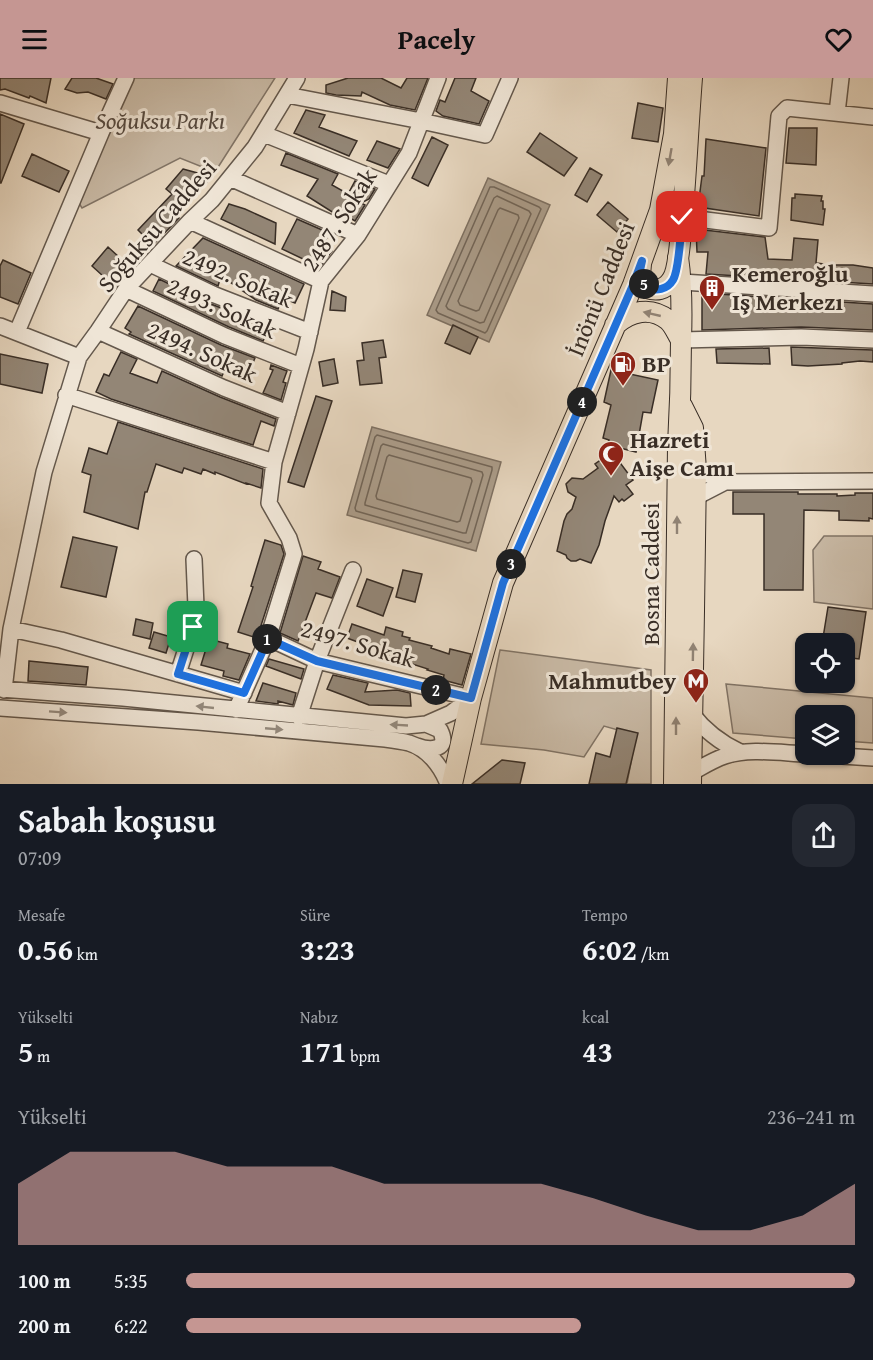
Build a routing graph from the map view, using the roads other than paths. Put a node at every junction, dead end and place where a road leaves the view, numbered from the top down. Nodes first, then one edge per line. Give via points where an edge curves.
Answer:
1 (126, 78) edge
2 (438, 78) edge
3 (510, 78) edge
4 (678, 78) edge
5 (692, 78) edge
6 (841, 78) edge
7 (296, 84) edge
8 (0, 103) edge
9 (837, 113) junction
10 (873, 117) edge
11 (421, 120) junction
12 (101, 133) junction
13 (264, 134) junction
14 (230, 178) junction
15 (389, 184) junction
16 (682, 217) junction
17 (190, 221) junction
18 (358, 235) junction
19 (678, 257) junction
20 (642, 261) junction
21 (150, 264) junction
22 (321, 281) junction
23 (682, 282) junction
24 (126, 289) junction
25 (873, 294) edge
26 (615, 325) junction
27 (0, 326) edge
28 (98, 331) junction
29 (17, 332) junction
30 (310, 332) junction
31 (681, 340) junction
32 (873, 340) edge
33 (79, 357) junction
34 (302, 366) junction
35 (66, 395) junction
36 (681, 403) junction
37 (288, 413) junction
38 (678, 446) junction
39 (274, 462) junction
40 (696, 470) junction
41 (873, 481) edge
42 (725, 482) junction
43 (696, 497) junction
44 (194, 558) dead end
45 (353, 570) dead end
46 (678, 584) junction
47 (694, 610) junction
48 (11, 629) junction
49 (268, 639) junction
50 (317, 661) junction
51 (178, 674) junction
52 (676, 676) junction
53 (2, 689) edge
54 (244, 693) junction
55 (471, 698) junction
56 (0, 708) edge
57 (692, 708) junction
58 (236, 710) junction
59 (299, 717) junction
60 (426, 724) junction
61 (417, 746) junction
62 (740, 752) junction
63 (795, 754) edge
64 (855, 757) edge
65 (873, 758) edge
66 (685, 780) edge
67 (450, 784) edge

1 - 12 street
2 - 11 street, 2487. Sokak
3 - 11 street via 485,135
4 -> 20 main road, İnönü Caddesi via 674,134 660,210
5 - 16 main road
6 - 9 street
7 - 11 street
7 - 13 street, Soğuksu Caddesi
8 - 12 street
9 - 10 street
9 - 16 street via 787,108 779,116 770,228
11 - 15 street, 2487. Sokak via 409,153
12 - 29 street
13 - 14 street, Soğuksu Caddesi
13 - 15 street
14 - 17 street, Soğuksu Caddesi
14 - 18 street
15 - 18 street, 2487. Sokak
16 - 19 main road
17 - 21 street, Soğuksu Caddesi
17 - 22 street
18 - 22 street, 2487. Sokak
19 - 20 main road via 673,280 658,290 647,288 642,282
19 - 23 main road, Bosna Caddesi
20 - 26 main road, İnönü Caddesi
21 - 24 street, Soğuksu Caddesi
21 - 30 street, 2492. Sokak via 215,295
22 - 30 street, 2487. Sokak
23 - 25 street
23 - 31 main road, Bosna Caddesi
24 - 28 street, Soğuksu Caddesi
24 - 34 street, 2493. Sokak via 225,336
31 -> 26 main road via 670,322 654,313 635,312
26 - 55 main road, İnönü Caddesi via 503,583
27 - 29 street
28 - 33 street, Soğuksu Caddesi
28 - 37 street, 2494. Sokak
29 - 33 street
30 - 34 street, 2487. Sokak
31 - 32 street
31 - 36 main road, Bosna Caddesi
33 - 35 street, Soğuksu Caddesi
34 - 37 street, 2487. Sokak
35 - 39 street
35 - 48 street, Soğuksu Caddesi via 44,472
36 - 38 main road, Bosna Caddesi
36 - 40 main road via 693,428
37 - 39 street, 2487. Sokak
38 - 40 main road
46 -> 38 main road, Bosna Caddesi
39 - 49 street, 2487. Sokak via 269,503 294,554
40 - 42 street
40 - 43 main road
41 - 42 street
42 - 43 street
43 - 47 main road
44 - 51 street via 196,607
45 - 50 street
46 - 47 main road
46 - 52 main road, Bosna Caddesi
57 -> 47 main road
48 - 51 street
48 - 53 street, Soğuksu Caddesi
49 - 50 street, 2497. Sokak
49 - 54 street, 2487. Sokak
50 - 55 street, 2497. Sokak
50 - 59 street
51 - 54 street
52 - 57 main road
66 -> 52 main road, Bosna Caddesi
58 -> 53 street
54 - 58 street, 2487. Sokak
55 - 60 street via 452,713
55 - 67 main road, İnönü Caddesi
56 -> 61 street via 310,732
57 - 62 street via 712,735
57 - 66 main road
58 - 59 street
60 -> 59 street via 406,726
60 - 61 street via 440,730 440,744 431,750
61 - 67 street via 438,763
62 - 63 street
62 - 66 street via 710,762
64 - 65 street

